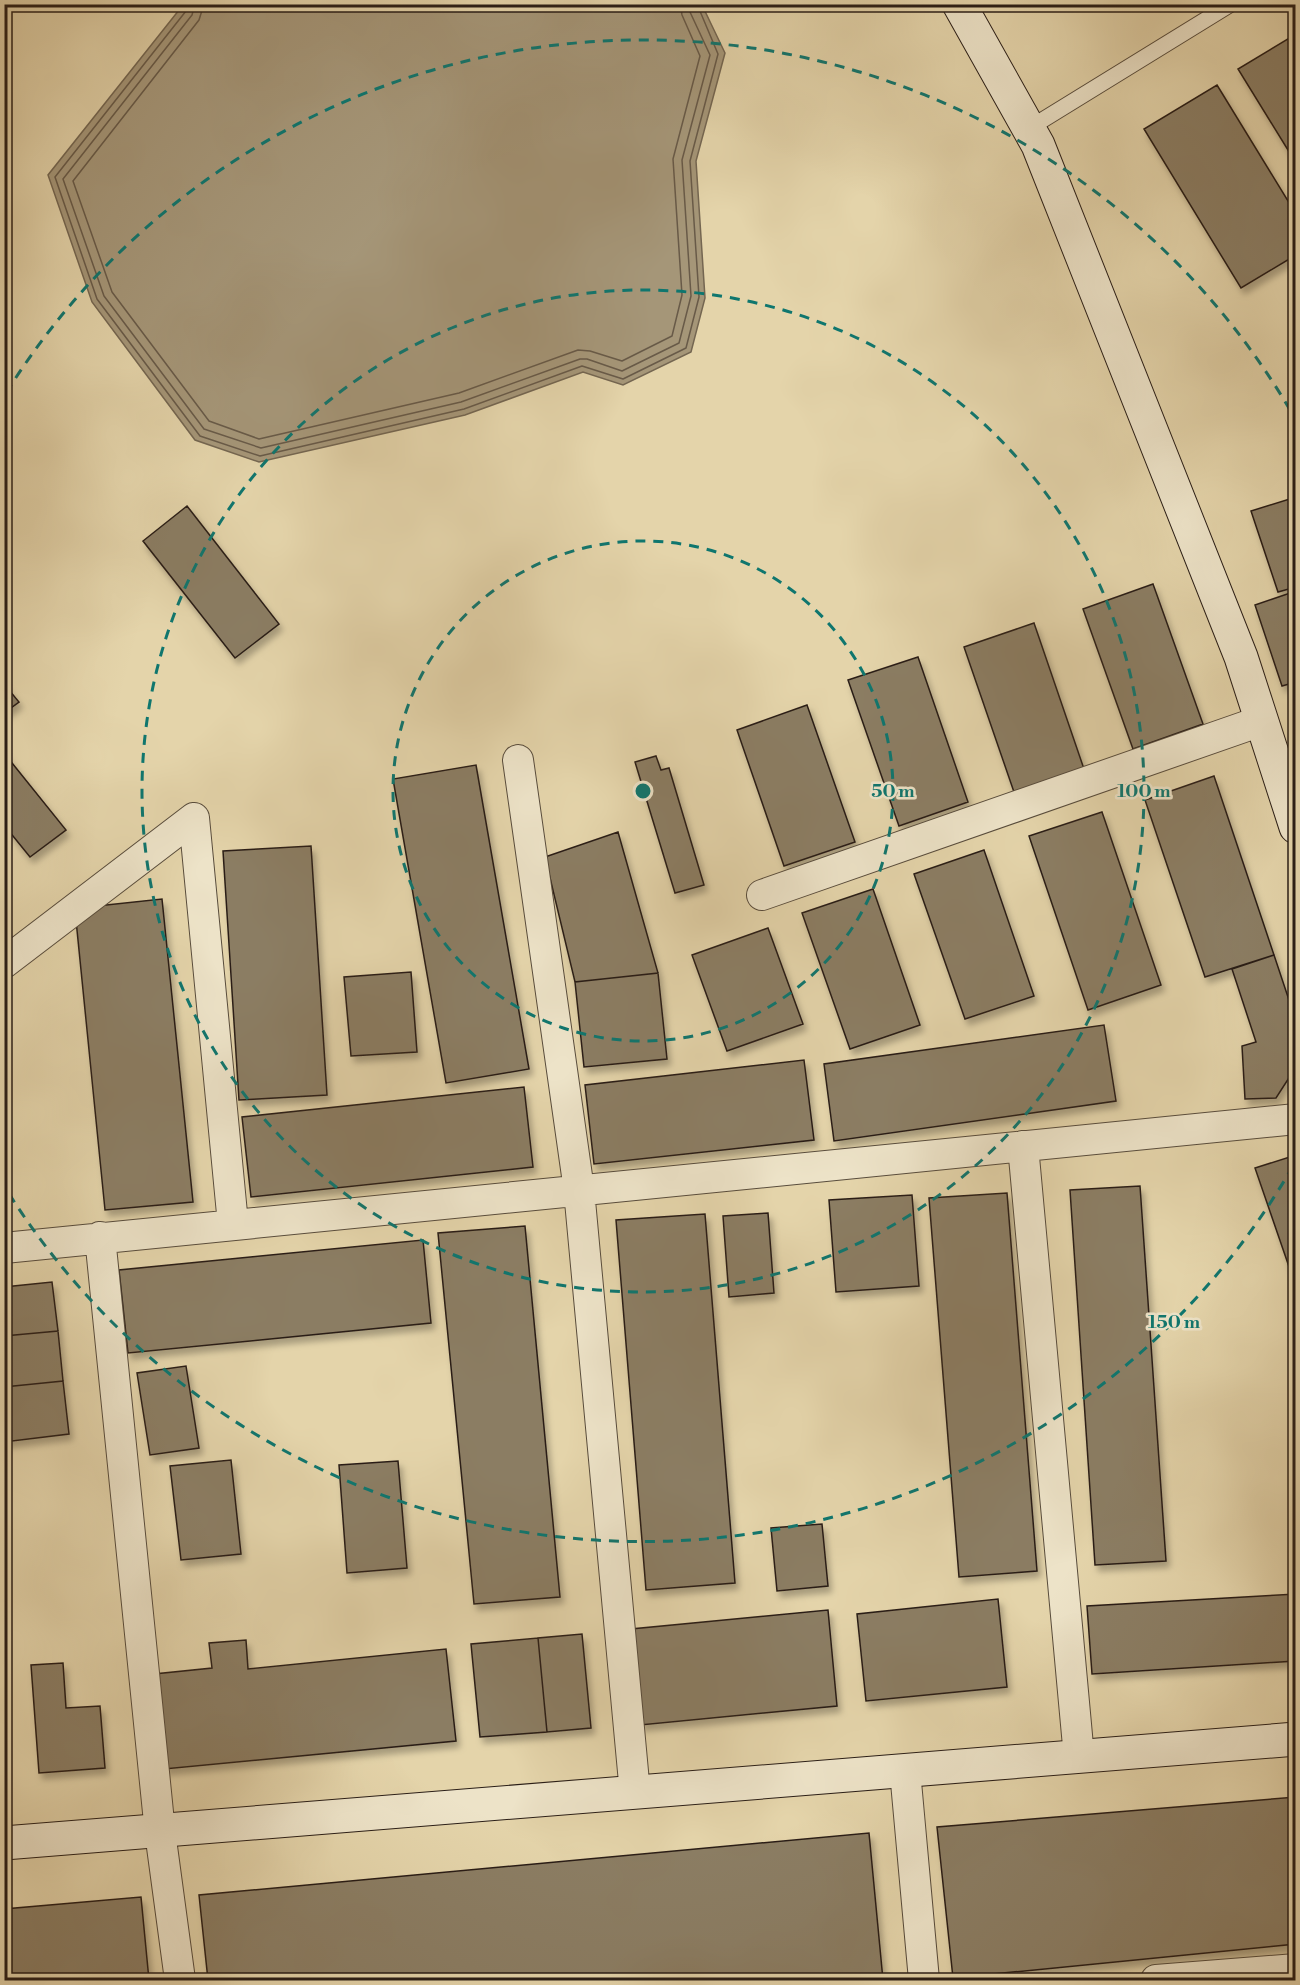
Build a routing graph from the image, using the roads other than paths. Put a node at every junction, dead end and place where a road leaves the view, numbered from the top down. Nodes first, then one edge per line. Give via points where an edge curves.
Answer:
1 (958, 4) edge
2 (1231, 4) edge
3 (1028, 129) junction
4 (1261, 720) junction
5 (518, 760) dead end
6 (1296, 827) edge
7 (762, 895) dead end
8 (4, 963) edge
9 (1296, 1119) edge
10 (1023, 1146) junction
11 (579, 1190) junction
12 (233, 1224) junction
13 (100, 1237) junction
14 (4, 1248) edge
15 (1296, 1739) edge
16 (1079, 1756) junction
17 (905, 1771) junction
18 (635, 1793) junction
19 (160, 1832) junction
20 (4, 1843) edge
21 (1296, 1969) edge
22 (180, 1980) edge
23 (924, 1980) edge
24 (1156, 1980) edge

1 - 3 main road
2 - 3 lane
3 - 4 main road via 1232,635
4 - 6 main road
4 - 7 street
5 - 11 street
8 - 12 street via 194,818
9 - 10 street
10 - 11 street
10 - 16 street
11 - 12 street
11 - 18 street
12 - 13 street
13 - 14 street
13 - 19 street
15 - 16 main road
16 - 17 main road
17 - 18 main road
17 - 23 street
18 - 19 main road
19 - 20 main road
19 - 22 street
21 - 24 street

